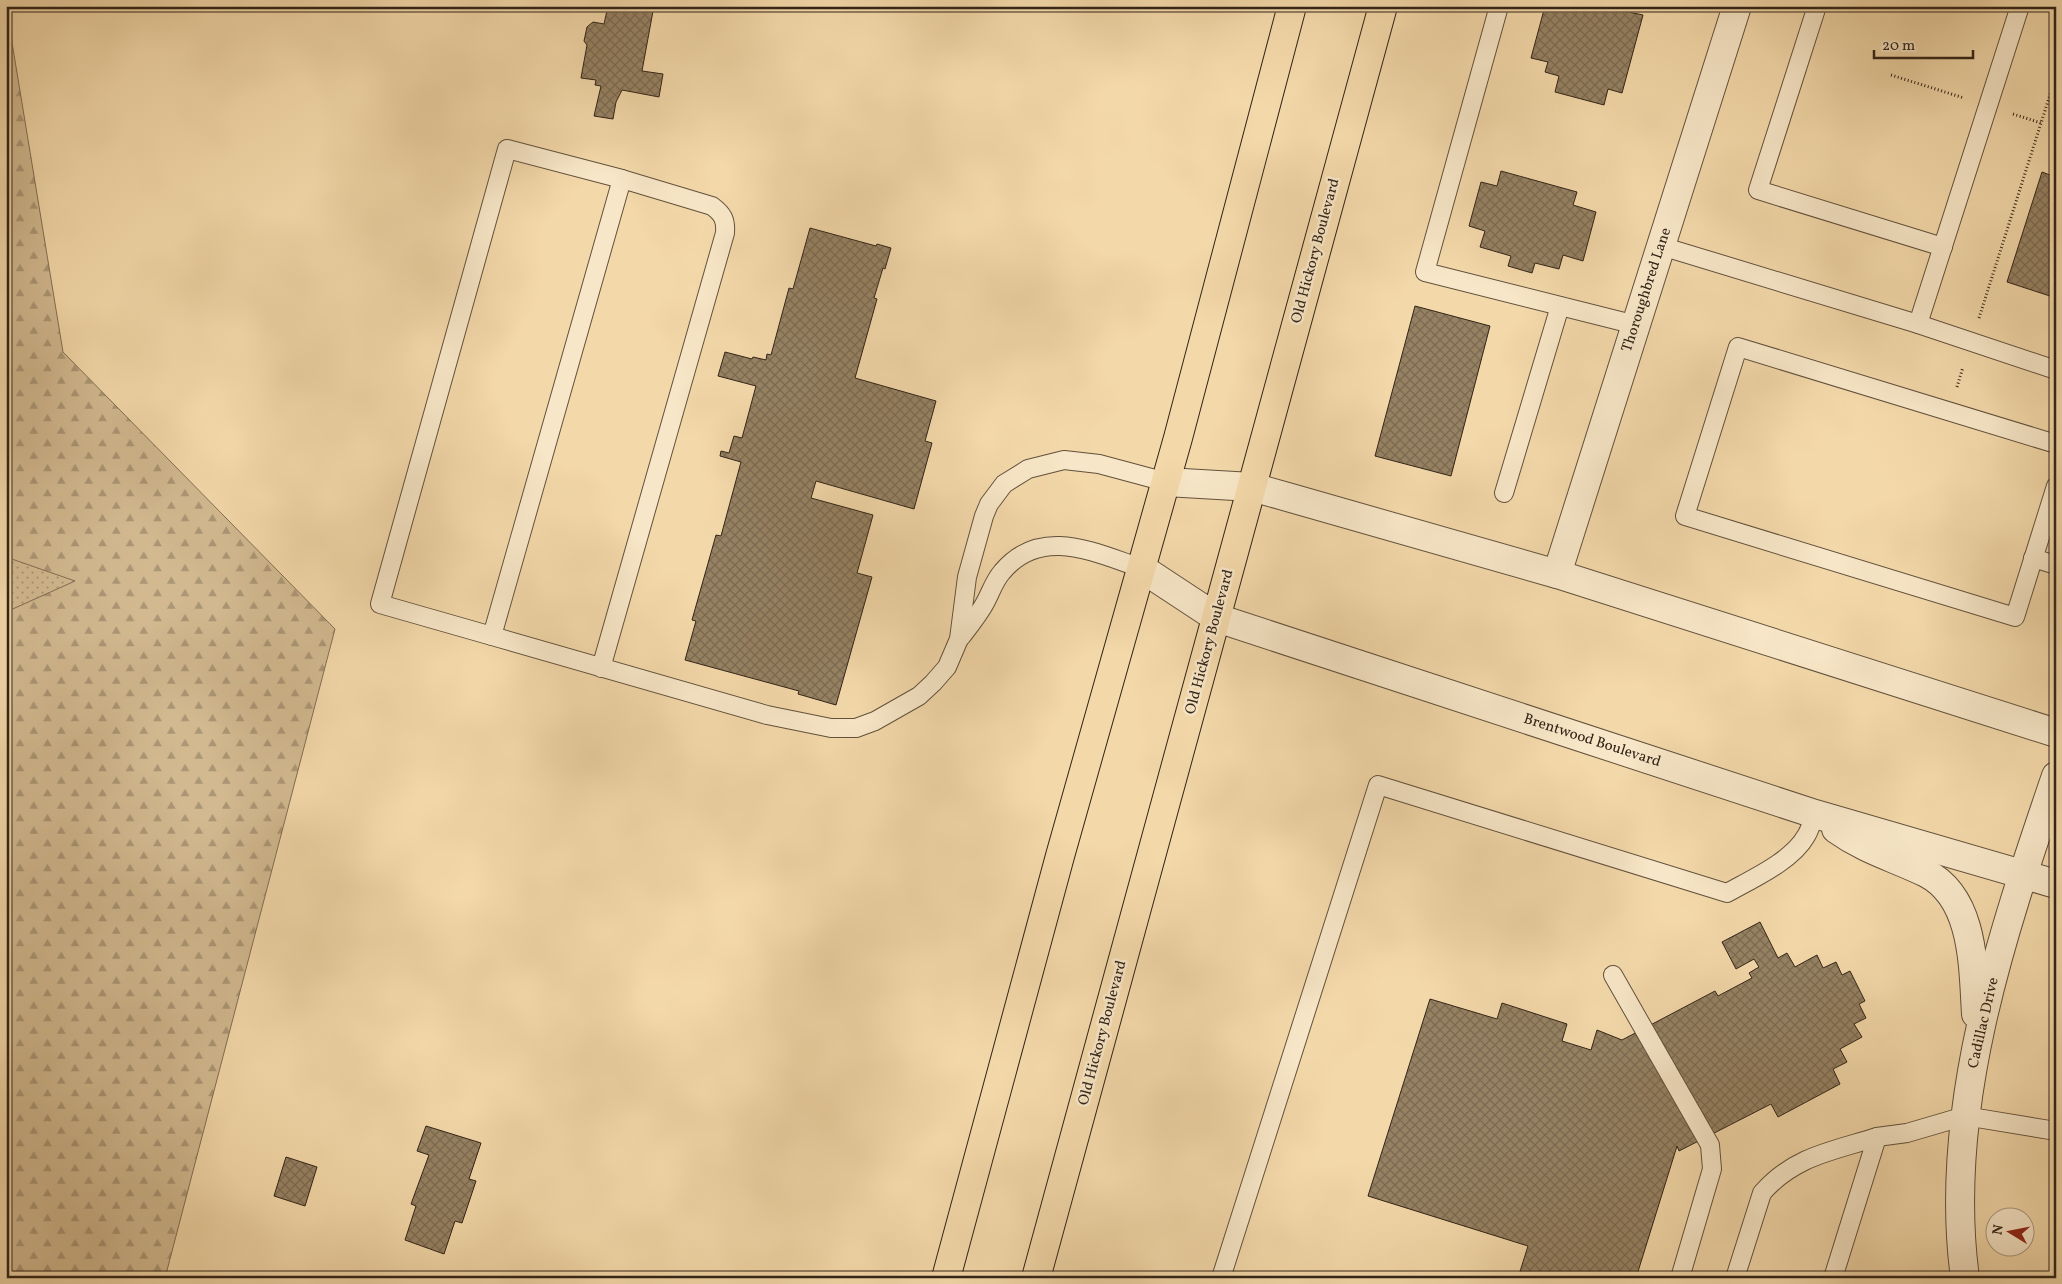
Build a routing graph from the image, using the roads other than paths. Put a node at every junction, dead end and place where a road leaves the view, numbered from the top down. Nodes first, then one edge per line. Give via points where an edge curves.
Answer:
1 (1292, 6) edge
2 (1383, 6) edge
3 (1500, 6) edge
4 (1737, 6) edge
5 (1817, 6) edge
6 (2020, 6) edge
7 (622, 179) junction
8 (1661, 246) junction
9 (1943, 247) junction
10 (1560, 306) junction
11 (1918, 324) junction
12 (1636, 326) junction
13 (2056, 370) edge
14 (2056, 444) edge
15 (1166, 482) junction
16 (2056, 486) edge
17 (1252, 487) junction
18 (1504, 493) dead end
19 (2033, 558) junction
20 (2056, 565) edge
21 (1141, 568) junction
22 (1557, 574) junction
23 (1217, 618) junction
24 (492, 636) junction
25 (959, 639) junction
26 (601, 668) junction
27 (2056, 733) edge
28 (2056, 776) edge
29 (1815, 814) junction
30 (2022, 874) junction
31 (2056, 884) edge
32 (1613, 975) dead end
33 (1978, 1044) junction
34 (1965, 1116) junction
35 (2056, 1131) edge
36 (1877, 1138) junction
37 (946, 1278) edge
38 (1036, 1278) edge
39 (1221, 1278) edge
40 (1680, 1278) edge
41 (1735, 1278) edge
42 (1833, 1278) edge
43 (1964, 1278) edge

1 - 15 main road
2 - 17 main road, Old Hickory Boulevard
3 - 10 lane via 1425,272
4 - 8 street, Thoroughbred Lane
5 - 9 lane via 1758,190
6 - 9 lane
7 - 24 lane
7 - 24 lane via 507,149 380,604
7 - 26 lane via 712,206 726,221 725,234
8 - 11 lane
8 - 12 street, Thoroughbred Lane
9 - 11 lane
10 - 12 lane
10 - 18 lane
11 - 13 lane
12 - 22 street, Thoroughbred Lane
14 - 19 lane via 1738,347 1685,516 2015,617
15 - 17 street
15 - 21 main road
15 - 25 lane via 1079,460 1046,463 1015,475 995,495 984,516 968,577
16 - 19 lane
17 - 22 street
17 - 23 main road, Old Hickory Boulevard
19 - 20 lane
21 - 23 street, Brentwood Boulevard
21 - 25 lane via 1070,546 1050,546 1028,552 1003,571
21 - 37 main road
22 - 27 street
23 - 29 street, Brentwood Boulevard
23 - 38 main road, Old Hickory Boulevard
24 - 26 lane
25 - 26 lane via 947,667 918,696 875,721 848,730 757,712
28 - 30 street, Cadillac Drive
29 - 30 street, Brentwood Boulevard
29 - 33 street via 1871,851 1928,874 1950,894 1971,940
29 - 39 lane via 1806,837 1795,848 1774,866 1728,893 1378,785
30 - 31 street, Brentwood Boulevard
30 - 33 street, Cadillac Drive
32 - 40 lane via 1710,1145 1712,1169
33 - 34 street, Cadillac Drive
34 - 35 lane
34 - 36 lane
34 - 43 street, Cadillac Drive via 1960,1196
36 - 41 lane via 1806,1159 1788,1167 1770,1184 1762,1193
36 - 42 lane

